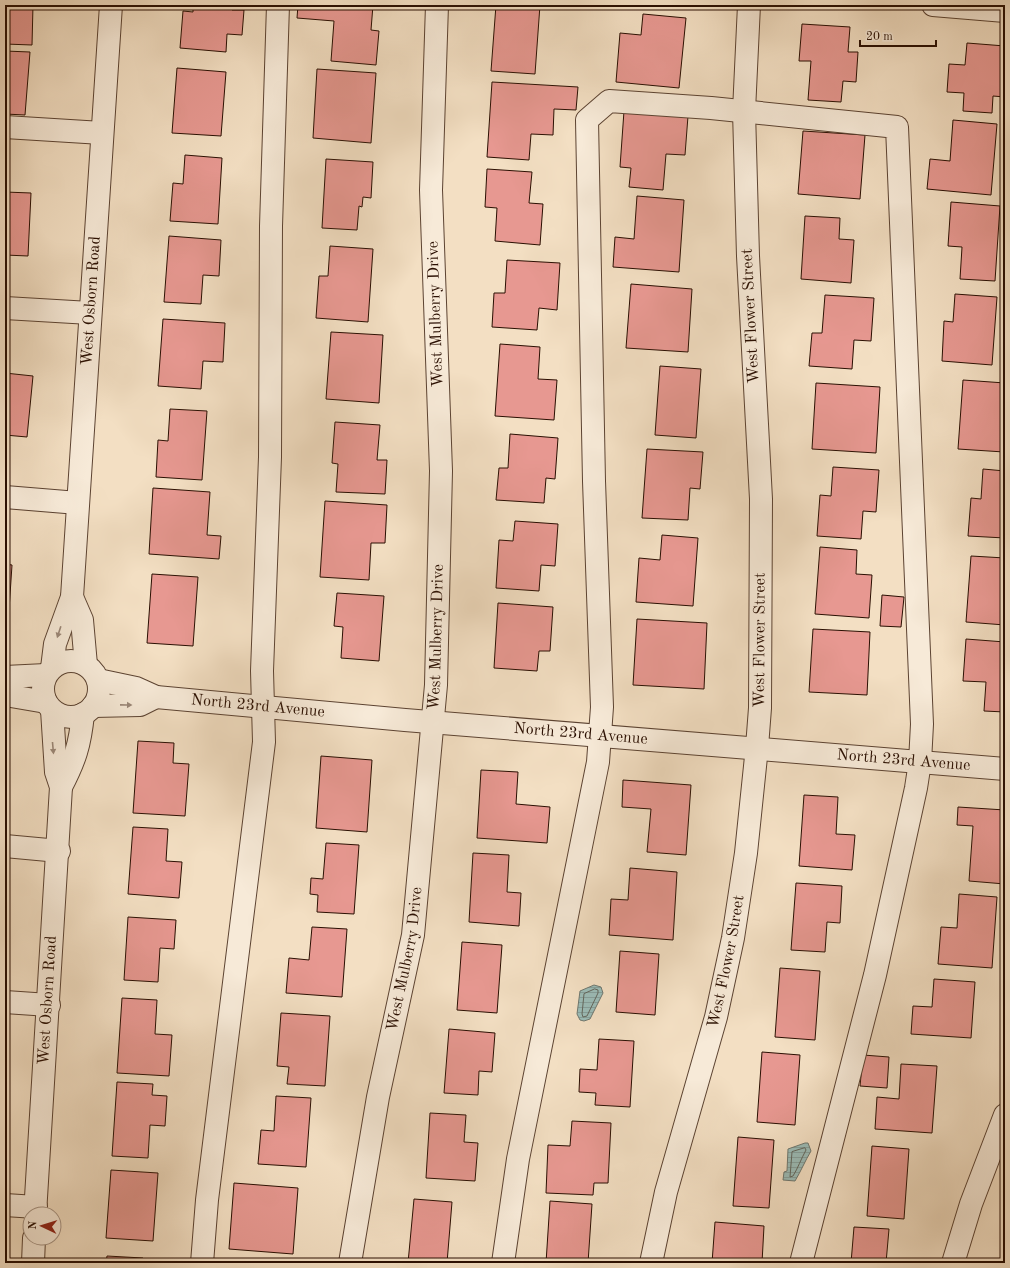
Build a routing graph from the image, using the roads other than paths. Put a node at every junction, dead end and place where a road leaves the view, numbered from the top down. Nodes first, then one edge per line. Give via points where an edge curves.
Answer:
1 (111, 5) edge
2 (278, 5) edge
3 (436, 5) edge
4 (749, 5) edge
5 (933, 5) edge
6 (964, 6) edge
7 (1005, 11) edge
8 (744, 111) junction
9 (5, 127) edge
10 (102, 133) junction
11 (5, 308) edge
12 (90, 313) junction
13 (5, 497) edge
14 (78, 503) junction
15 (72, 597) junction
16 (49, 671) junction
17 (92, 672) junction
18 (5, 677) edge
19 (5, 695) edge
20 (156, 697) junction
21 (49, 706) junction
22 (264, 708) junction
23 (88, 710) junction
24 (434, 722) junction
25 (600, 735) junction
26 (757, 747) junction
27 (920, 762) junction
28 (1005, 769) edge
29 (62, 787) junction
30 (5, 846) edge
31 (59, 851) junction
32 (5, 1002) edge
33 (49, 1005) junction
34 (1005, 1116) edge
35 (5, 1205) edge
36 (36, 1206) edge
37 (22, 1208) edge
38 (34, 1246) edge
39 (33, 1263) edge
40 (202, 1263) edge
41 (350, 1263) edge
42 (503, 1263) edge
43 (651, 1263) edge
44 (801, 1263) edge
45 (953, 1263) edge

1 - 10 street, West Osborn Road
2 - 22 street via 271,226 270,456 262,671
3 - 24 street, West Mulberry Drive via 431,190 441,471
4 - 8 street, West Flower Street
5 - 6 street
6 - 7 street
8 - 25 street via 609,101 587,120 594,481 602,707
8 - 26 street, West Flower Street via 748,256 761,499
8 - 27 street via 897,127 922,724
9 - 10 street
10 - 12 street, West Osborn Road
11 - 12 street
12 - 14 street, West Osborn Road
13 - 14 street
14 - 15 street, West Osborn Road
15 -> 16 street, West Osborn Road via 55,644
15 - 17 street, West Osborn Road via 82,620
16 - 17 street via 69,660 78,662
16 - 18 street
16 - 21 street, West Osborn Road via 43,684
17 - 20 street, North 23rd Avenue
17 - 23 street, West Osborn Road via 99,689 98,698
19 - 21 street
20 - 22 street, North 23rd Avenue
23 -> 20 street, North 23rd Avenue via 140,705
21 - 23 street via 60,715 69,717
21 -> 29 street, West Osborn Road via 56,772
22 - 24 street, North 23rd Avenue
22 - 40 street via 264,742 207,1200
23 - 29 street, West Osborn Road via 74,762
24 - 25 street, North 23rd Avenue
24 - 41 street, West Mulberry Drive via 413,935 378,1097
25 - 26 street, North 23rd Avenue
25 - 42 street via 598,762 518,1159
26 - 27 street, North 23rd Avenue
26 - 43 street, West Flower Street via 746,853 731,946 716,1017 666,1192
27 - 28 street, North 23rd Avenue
27 - 44 street via 875,975
29 - 31 street, West Osborn Road
30 - 31 street
31 - 33 street, West Osborn Road
32 - 33 street
33 - 36 street, West Osborn Road
34 - 45 street via 971,1204
35 - 37 street
38 - 39 street

